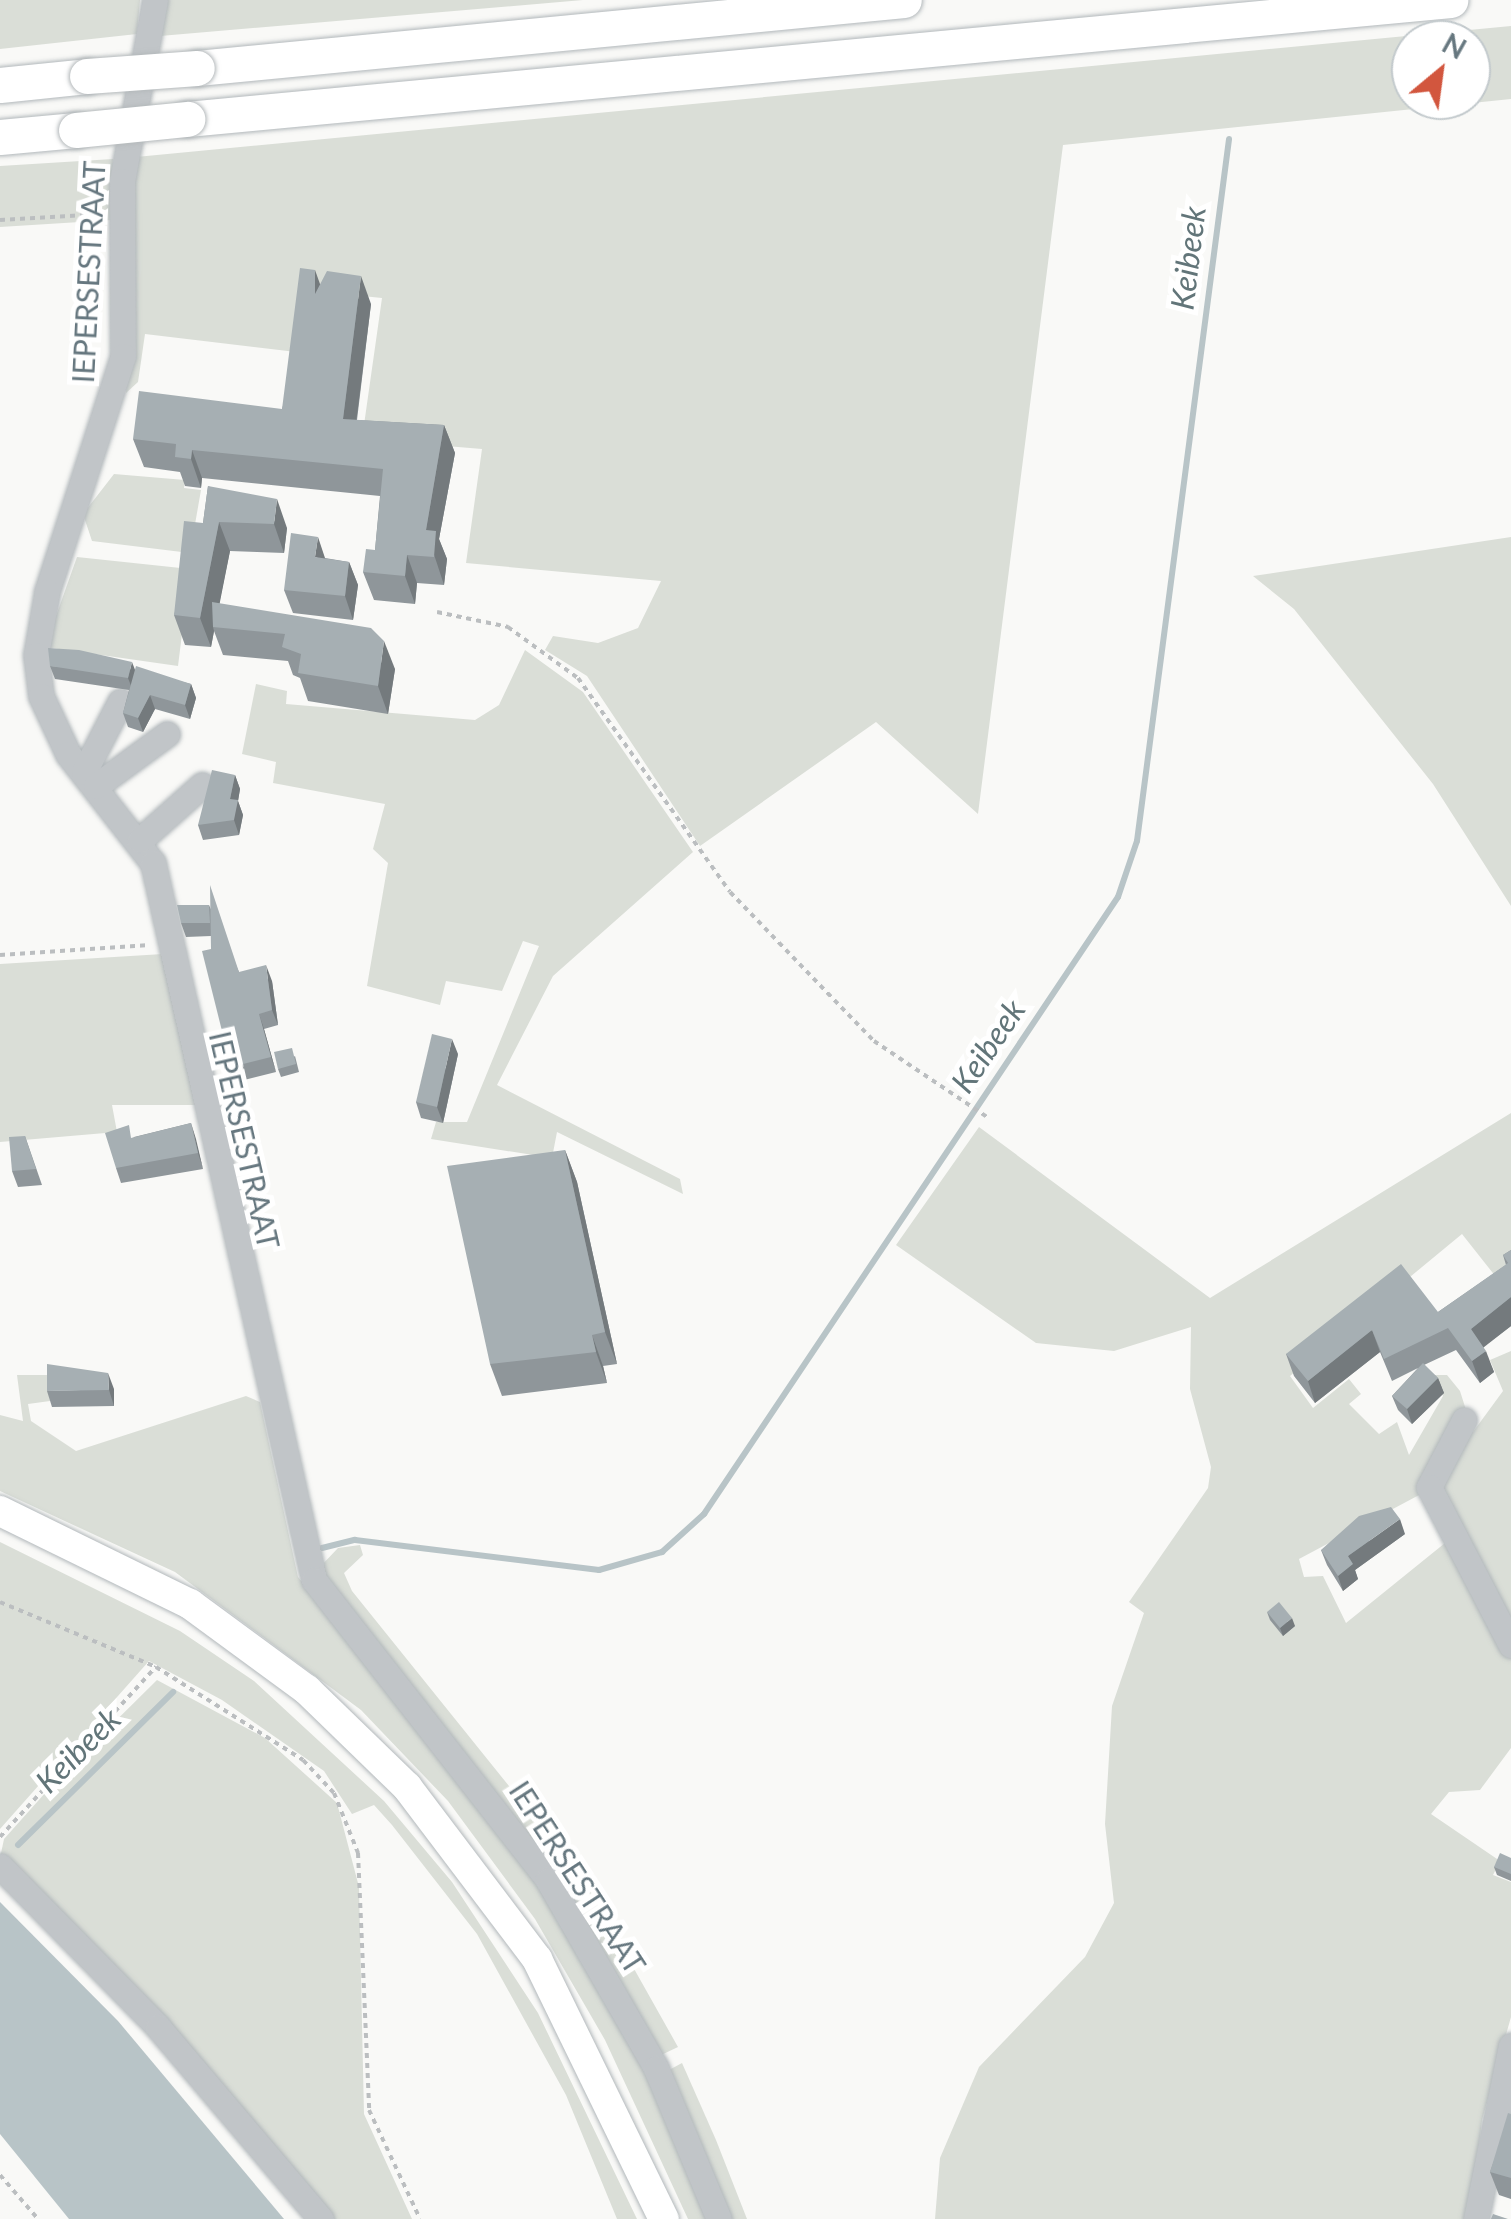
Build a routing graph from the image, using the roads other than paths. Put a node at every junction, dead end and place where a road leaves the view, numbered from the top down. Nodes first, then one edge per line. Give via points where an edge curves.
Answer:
1 (155, 0) edge
2 (904, 0) edge
3 (1450, 0) edge
4 (0, 84) edge
5 (0, 137) edge
6 (120, 702) dead end
7 (167, 734) dead end
8 (90, 780) junction
9 (202, 786) dead end
10 (140, 840) junction
11 (1464, 1420) dead end
12 (0, 1511) edge
13 (1511, 1645) edge
14 (0, 1866) edge
15 (1511, 2045) edge
16 (1504, 2098) edge
17 (321, 2219) edge
18 (664, 2219) edge
19 (719, 2219) edge
20 (1476, 2219) edge

1 - 8 street, IEPERSESTRAAT via 119,225 118,379 58,547 36,655 46,716
2 - 4 highway, bridge
3 - 5 highway, bridge
6 - 8 street
7 - 8 street
8 - 10 street, IEPERSESTRAAT
9 - 10 street
10 - 19 street, IEPERSESTRAAT via 160,887 166,944 314,1580 548,1880 656,2068
11 - 13 street via 1429,1487
12 - 18 main road via 204,1614 307,1690 407,1786 537,1959
14 - 17 street via 158,2026
15 - 16 street
16 - 20 street

